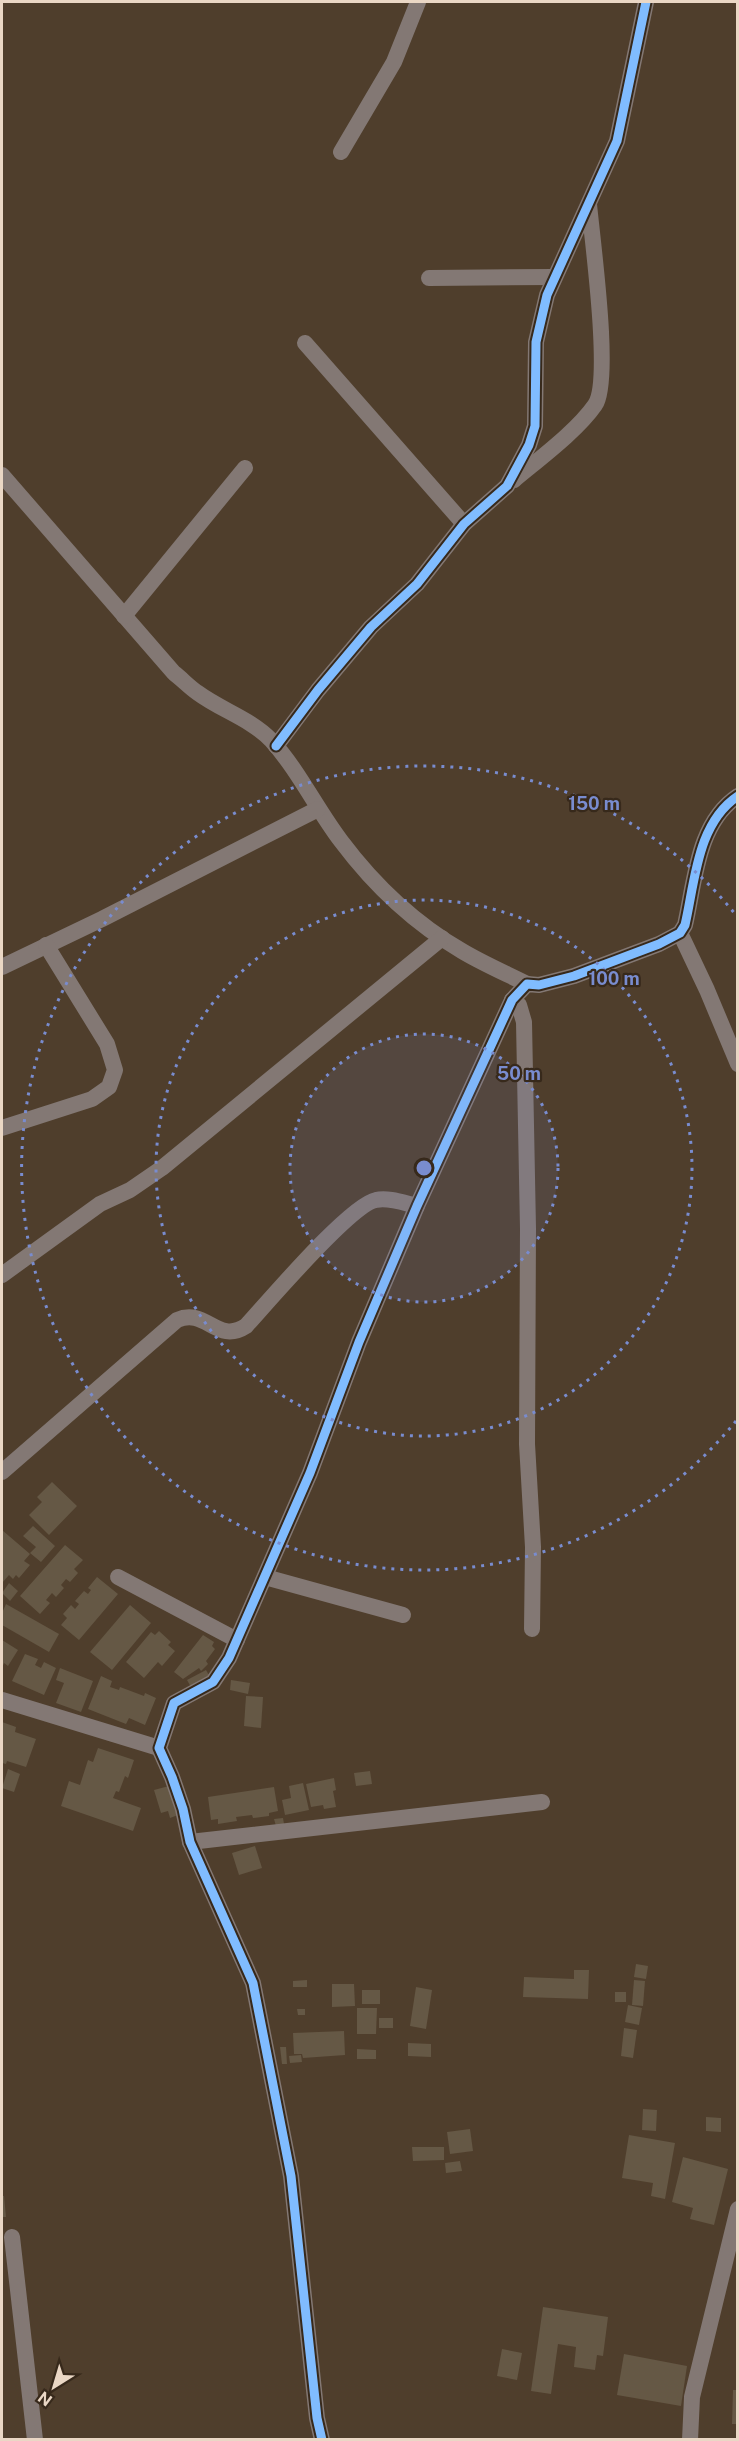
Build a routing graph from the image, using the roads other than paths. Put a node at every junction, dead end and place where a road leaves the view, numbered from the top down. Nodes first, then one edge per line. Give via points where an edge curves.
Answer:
1 (418, 2) edge
2 (646, 2) edge
3 (341, 152) dead end
4 (588, 203) junction
5 (554, 277) junction
6 (429, 278) dead end
7 (305, 343) dead end
8 (245, 468) dead end
9 (2, 475) edge
10 (507, 486) junction
11 (464, 524) junction
12 (124, 616) junction
13 (276, 746) junction
14 (738, 796) edge
15 (318, 809) junction
16 (680, 933) junction
17 (442, 938) junction
18 (46, 945) junction
19 (2, 968) edge
20 (527, 984) junction
21 (512, 1000) junction
22 (738, 1064) edge
23 (2, 1128) edge
24 (417, 1206) junction
25 (2, 1275) edge
26 (2, 1472) edge
27 (118, 1577) dead end
28 (265, 1577) junction
29 (403, 1615) dead end
30 (532, 1629) dead end
31 (237, 1640) junction
32 (2, 1700) edge
33 (159, 1748) junction
34 (542, 1802) dead end
35 (190, 1842) junction
36 (738, 2209) edge
37 (12, 2237) dead end
38 (35, 2439) edge
39 (322, 2439) edge
40 (690, 2439) edge

1 - 3 street via 394,62
2 - 4 street via 617,141
4 - 5 street
4 - 10 street via 600,319 602,385 597,404
5 - 6 street
5 - 10 street via 536,342 535,426
7 - 11 street
8 - 12 street
9 - 12 street
10 - 11 street
11 - 13 street via 417,584 371,627
12 - 13 street via 174,673
13 - 15 street via 296,770
14 - 16 street via 715,819 704,841
15 - 17 street via 375,883 411,917
15 - 18 street
16 - 20 street via 574,976
16 - 22 street
17 - 20 street
17 - 25 street via 162,1168 100,1204
18 - 19 street
18 - 23 street via 107,1044 115,1070 109,1087 92,1099
20 - 21 street
21 - 24 street
21 - 30 street via 519,1005 524,1022
24 - 26 street via 381,1199 366,1204 325,1240 237,1332 220,1330 194,1316 177,1320
24 - 28 street
27 - 31 street
28 - 29 street
28 - 31 street
31 - 33 street via 213,1682 174,1703
32 - 33 street
33 - 35 street via 179,1798
34 - 35 street
35 - 39 street via 253,1983 291,2176 302,2298
36 - 40 street via 692,2397
37 - 38 street

